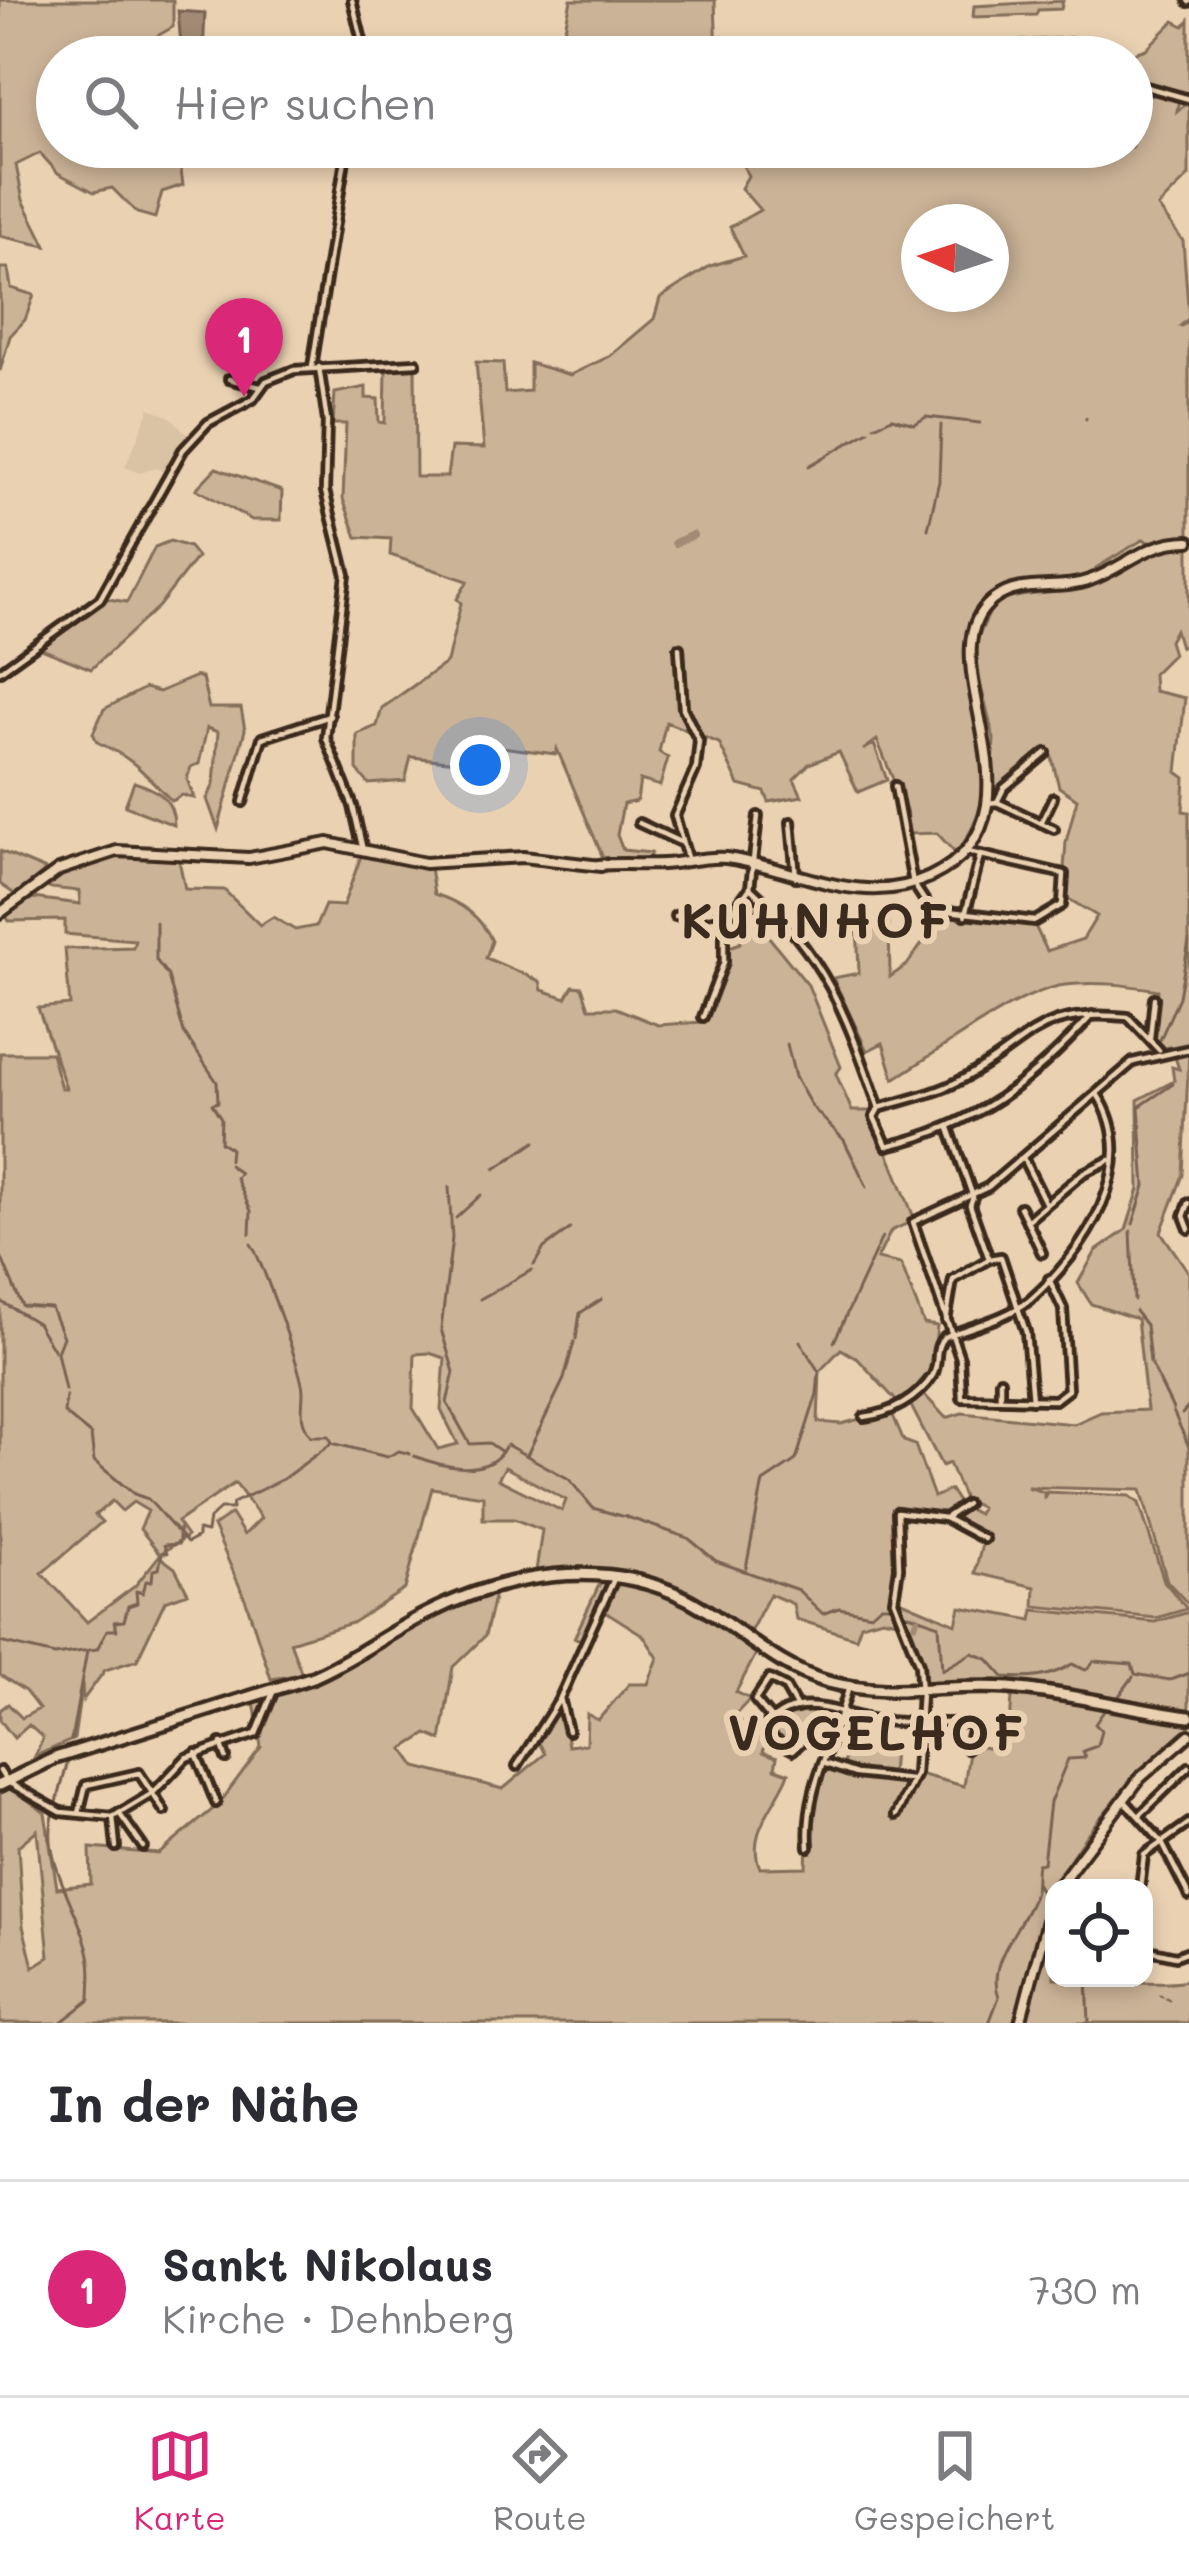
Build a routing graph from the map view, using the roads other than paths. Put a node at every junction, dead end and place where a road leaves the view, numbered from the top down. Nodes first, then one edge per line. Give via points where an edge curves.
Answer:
1 (352, 0) edge
2 (361, 36) edge
3 (1153, 89) edge
4 (1189, 99) edge
5 (343, 168) edge
6 (416, 363) dead end
7 (315, 367) junction
8 (229, 379) dead end
9 (260, 387) junction
10 (1189, 541) edge
11 (679, 648) dead end
12 (0, 671) edge
13 (330, 716) junction
14 (1046, 753) dead end
15 (895, 786) dead end
16 (1053, 798) dead end
17 (243, 802) dead end
18 (997, 802) junction
19 (986, 803) junction
20 (758, 816) dead end
21 (791, 822) dead end
22 (639, 823) dead end
23 (1041, 823) junction
24 (1054, 829) dead end
25 (680, 842) junction
26 (362, 846) junction
27 (963, 851) junction
28 (980, 855) junction
29 (688, 861) junction
30 (656, 865) junction
31 (599, 866) junction
32 (755, 866) junction
33 (796, 877) junction
34 (913, 883) junction
35 (750, 888) junction
36 (0, 913) edge
37 (731, 914) junction
38 (965, 915) junction
39 (675, 916) dead end
40 (1154, 998) dead end
41 (1092, 1015) junction
42 (703, 1017) dead end
43 (1150, 1038) junction
44 (1189, 1049) edge
45 (1161, 1052) junction
46 (1097, 1094) junction
47 (879, 1108) junction
48 (949, 1128) junction
49 (1023, 1158) dead end
50 (1110, 1160) junction
51 (970, 1200) junction
52 (1189, 1203) edge
53 (1046, 1204) junction
54 (1020, 1207) dead end
55 (1027, 1221) junction
56 (1189, 1230) edge
57 (1042, 1253) dead end
58 (988, 1258) junction
59 (1049, 1279) junction
60 (1019, 1307) junction
61 (946, 1321) junction
62 (952, 1334) junction
63 (1000, 1380) dead end
64 (1000, 1398) junction
65 (1032, 1400) junction
66 (864, 1417) dead end
67 (966, 1504) dead end
68 (945, 1518) junction
69 (984, 1539) dead end
70 (614, 1579) junction
71 (849, 1686) junction
72 (274, 1690) junction
73 (921, 1693) junction
74 (560, 1698) junction
75 (796, 1708) junction
76 (843, 1709) junction
77 (1189, 1718) edge
78 (772, 1720) junction
79 (920, 1722) junction
80 (568, 1731) dead end
81 (1189, 1735) edge
82 (221, 1743) junction
83 (831, 1744) junction
84 (968, 1750) dead end
85 (196, 1753) junction
86 (226, 1758) dead end
87 (821, 1760) junction
88 (517, 1766) dead end
89 (1189, 1767) edge
90 (2, 1779) edge
91 (911, 1780) junction
92 (153, 1793) junction
93 (1123, 1798) junction
94 (216, 1803) dead end
95 (164, 1811) dead end
96 (79, 1815) junction
97 (116, 1815) junction
98 (896, 1815) dead end
99 (1140, 1815) junction
100 (1189, 1823) edge
101 (1160, 1841) junction
102 (116, 1847) dead end
103 (143, 1847) dead end
104 (809, 1847) dead end
105 (1064, 1879) edge
106 (1140, 1879) edge
107 (1189, 1896) edge
108 (1045, 1929) edge
109 (1153, 1951) edge
110 (1189, 1951) edge
111 (1020, 2023) edge

1 - 2 street
3 - 4 street
5 - 7 street
6 - 7 street
7 - 9 street
7 - 13 street via 328,421 325,491 346,575
8 - 9 street
9 - 12 street via 183,450 100,598
10 - 19 street via 1147,548 1088,581 1011,590 985,607 967,659 984,718
11 - 25 street via 683,708 699,741 676,816
13 - 17 street via 262,738
13 - 26 street via 328,744
14 - 18 street
15 - 34 street
16 - 23 street
18 - 19 street
18 - 23 street
19 - 27 street
20 - 32 street
21 - 33 street
22 - 25 street
23 - 24 street
25 - 29 street
26 - 31 street via 425,863 523,857
26 - 36 street via 320,844 249,858 117,850 59,869
27 - 28 street
27 - 34 street
28 - 38 street
28 - 38 street via 1064,874 1062,905 1035,921
29 - 30 street
29 - 32 street
30 - 31 street
30 - 31 street
32 - 33 street
32 - 35 street
33 - 34 street via 862,889
34 - 38 street via 930,909
35 - 37 street
35 - 47 street via 789,923 830,980
37 - 39 street
37 - 42 street
40 - 43 street
41 - 43 street via 1128,1017
41 - 47 street via 1049,1022 956,1083
41 - 48 street via 1027,1083
43 - 45 street
44 - 45 street
45 - 46 street via 1133,1061
46 - 50 street via 1108,1115
46 - 51 street
47 - 48 street via 874,1118 886,1146
48 - 51 street
49 - 53 street
50 - 53 street
50 - 59 street via 1100,1216
51 - 58 street
51 - 61 street via 913,1222
52 - 56 street
53 - 55 street
54 - 55 street
55 - 57 street
58 - 60 street via 1001,1257
58 - 61 street via 953,1280
59 - 60 street
59 - 65 street via 1063,1310 1069,1390 1055,1400
60 - 62 street
60 - 65 street
61 - 62 street
62 - 64 street via 962,1397
62 - 66 street via 939,1341 931,1377 902,1406
63 - 64 street
64 - 65 street
67 - 68 street
68 - 69 street
68 - 73 street via 897,1512 894,1600 919,1664
70 - 71 main road via 673,1592 801,1672
70 - 72 main road via 528,1577 424,1615 349,1662
70 - 74 street
71 - 73 main road
71 - 76 street
72 - 82 street via 256,1733
72 - 90 main road
73 - 77 main road via 1033,1690
73 - 79 street
74 - 80 street
74 - 88 street
75 - 76 street
75 - 78 street
75 - 78 street via 769,1679 755,1700
76 - 79 street
76 - 83 street
78 - 83 street via 764,1738 793,1750 808,1736
79 - 84 street via 974,1723
79 - 91 street
81 - 93 street
82 - 85 street
82 - 86 street
83 - 87 street
85 - 92 street
85 - 94 street
87 - 91 street via 856,1774
87 - 104 street via 807,1806
89 - 99 street
90 - 96 street
91 - 98 street
92 - 95 street
92 - 96 street via 139,1772 110,1776 86,1785
92 - 97 street
93 - 99 street
93 - 105 street
96 - 97 street
97 - 102 street
97 - 103 street
99 - 101 street
100 - 101 street
101 - 106 street via 1141,1860
101 - 107 street
108 - 111 street
109 - 110 street

